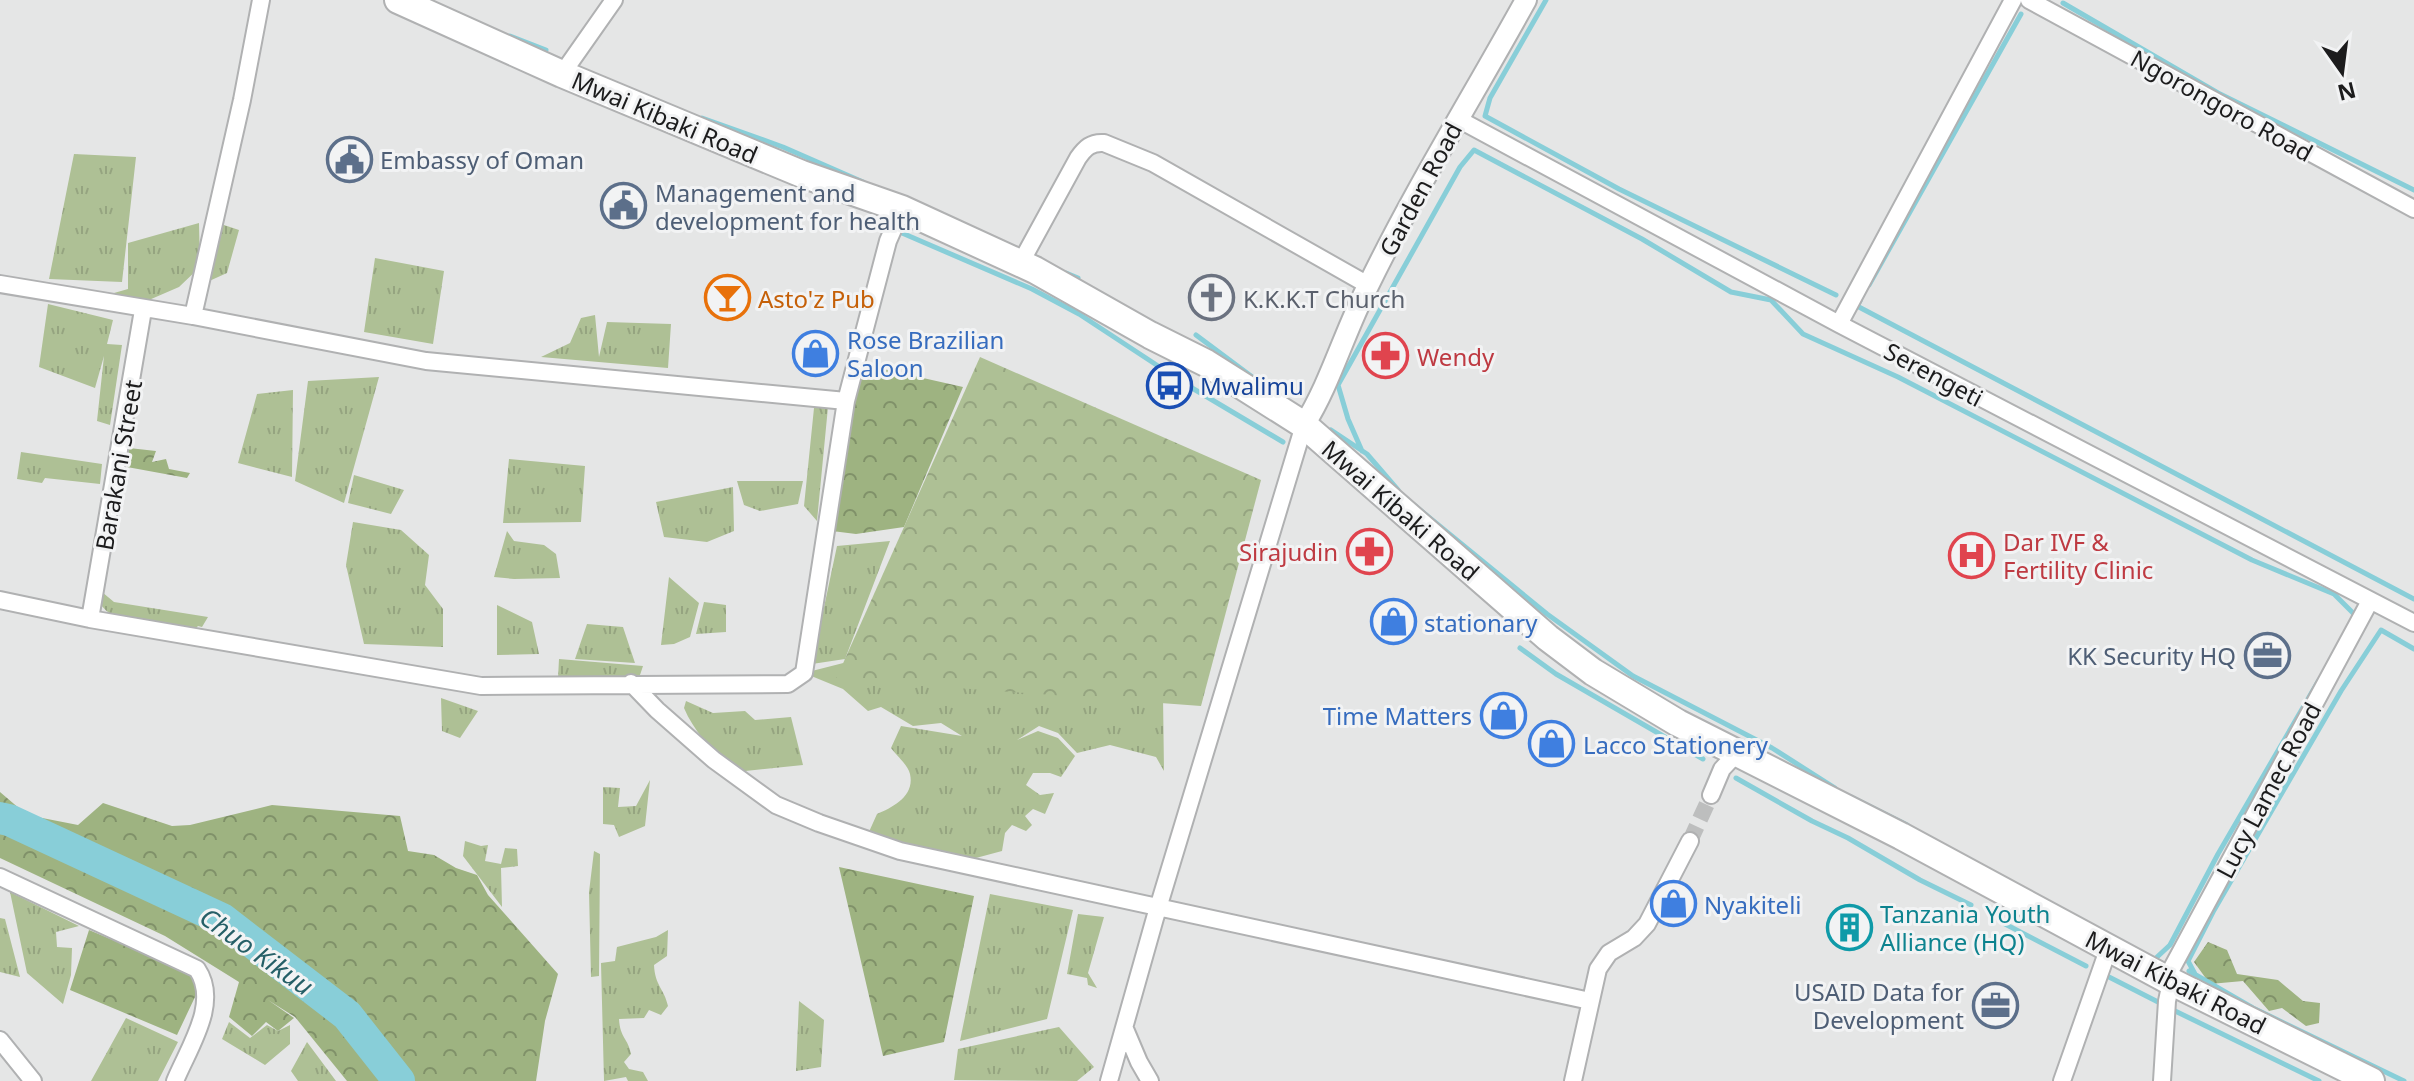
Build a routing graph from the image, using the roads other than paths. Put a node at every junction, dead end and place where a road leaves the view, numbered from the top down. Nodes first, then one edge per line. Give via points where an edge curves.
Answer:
1 (261, 0) edge
2 (398, 0) edge
3 (614, 0) edge
4 (2013, 0) edge
5 (2029, 0) edge
6 (1522, 1) edge
7 (562, 74) junction
8 (1458, 119) junction
9 (902, 209) junction
10 (2414, 209) edge
11 (1020, 264) junction
12 (0, 284) edge
13 (1368, 285) junction
14 (143, 310) junction
15 (193, 316) junction
16 (1839, 324) junction
17 (846, 401) junction
18 (1304, 425) junction
19 (0, 600) edge
20 (2370, 601) junction
21 (90, 619) junction
22 (2414, 623) edge
23 (631, 683) junction
24 (1737, 753) junction
25 (1711, 795) tunnel mouth
26 (1690, 841) tunnel mouth
27 (0, 877) edge
28 (1159, 906) junction
29 (2109, 947) junction
30 (2168, 987) junction
31 (1590, 1001) junction
32 (1125, 1029) junction
33 (0, 1040) edge
34 (1107, 1078) edge
35 (33, 1081) edge
36 (175, 1081) edge
37 (1150, 1081) edge
38 (1573, 1081) edge
39 (2062, 1081) edge
40 (2162, 1081) edge
41 (2371, 1081) edge

1 - 15 street
2 - 7 main road, Mwai Kibaki Road
3 - 7 street
4 - 16 street
5 - 10 street, Ngorongoro Road
6 - 8 street, Garden Road
7 - 9 main road, Mwai Kibaki Road via 802,174
8 - 13 street, Garden Road
8 - 16 street, Serengeti
9 - 11 main road, Mwai Kibaki Road
9 - 17 street via 888,241
11 - 13 street via 1078,158 1085,148 1104,143 1153,163
11 - 18 main road, Mwai Kibaki Road via 1206,363
12 - 14 street
13 - 18 street, Garden Road
14 - 15 street
14 - 21 street, Barakani Street
15 - 17 street via 426,361
16 - 20 street, Serengeti
17 - 23 street via 804,673 777,685
18 - 24 main road, Mwai Kibaki Road via 1548,638 1593,672
18 - 28 street
19 - 21 street
20 - 22 street, Serengeti
20 - 30 street, Lucy Lamec Road
21 - 23 street via 481,686
23 - 28 street via 714,760 776,805 900,851
24 - 25 street via 1722,769
24 - 29 main road, Mwai Kibaki Road
26 - 31 street via 1647,924 1602,960
27 - 36 street via 197,969 207,1000
28 - 31 street
28 - 32 street
29 - 30 main road, Mwai Kibaki Road
29 - 39 street
30 - 40 street
30 - 41 main road, Mwai Kibaki Road
31 - 38 street
32 - 34 street
32 - 37 street
33 - 35 street

